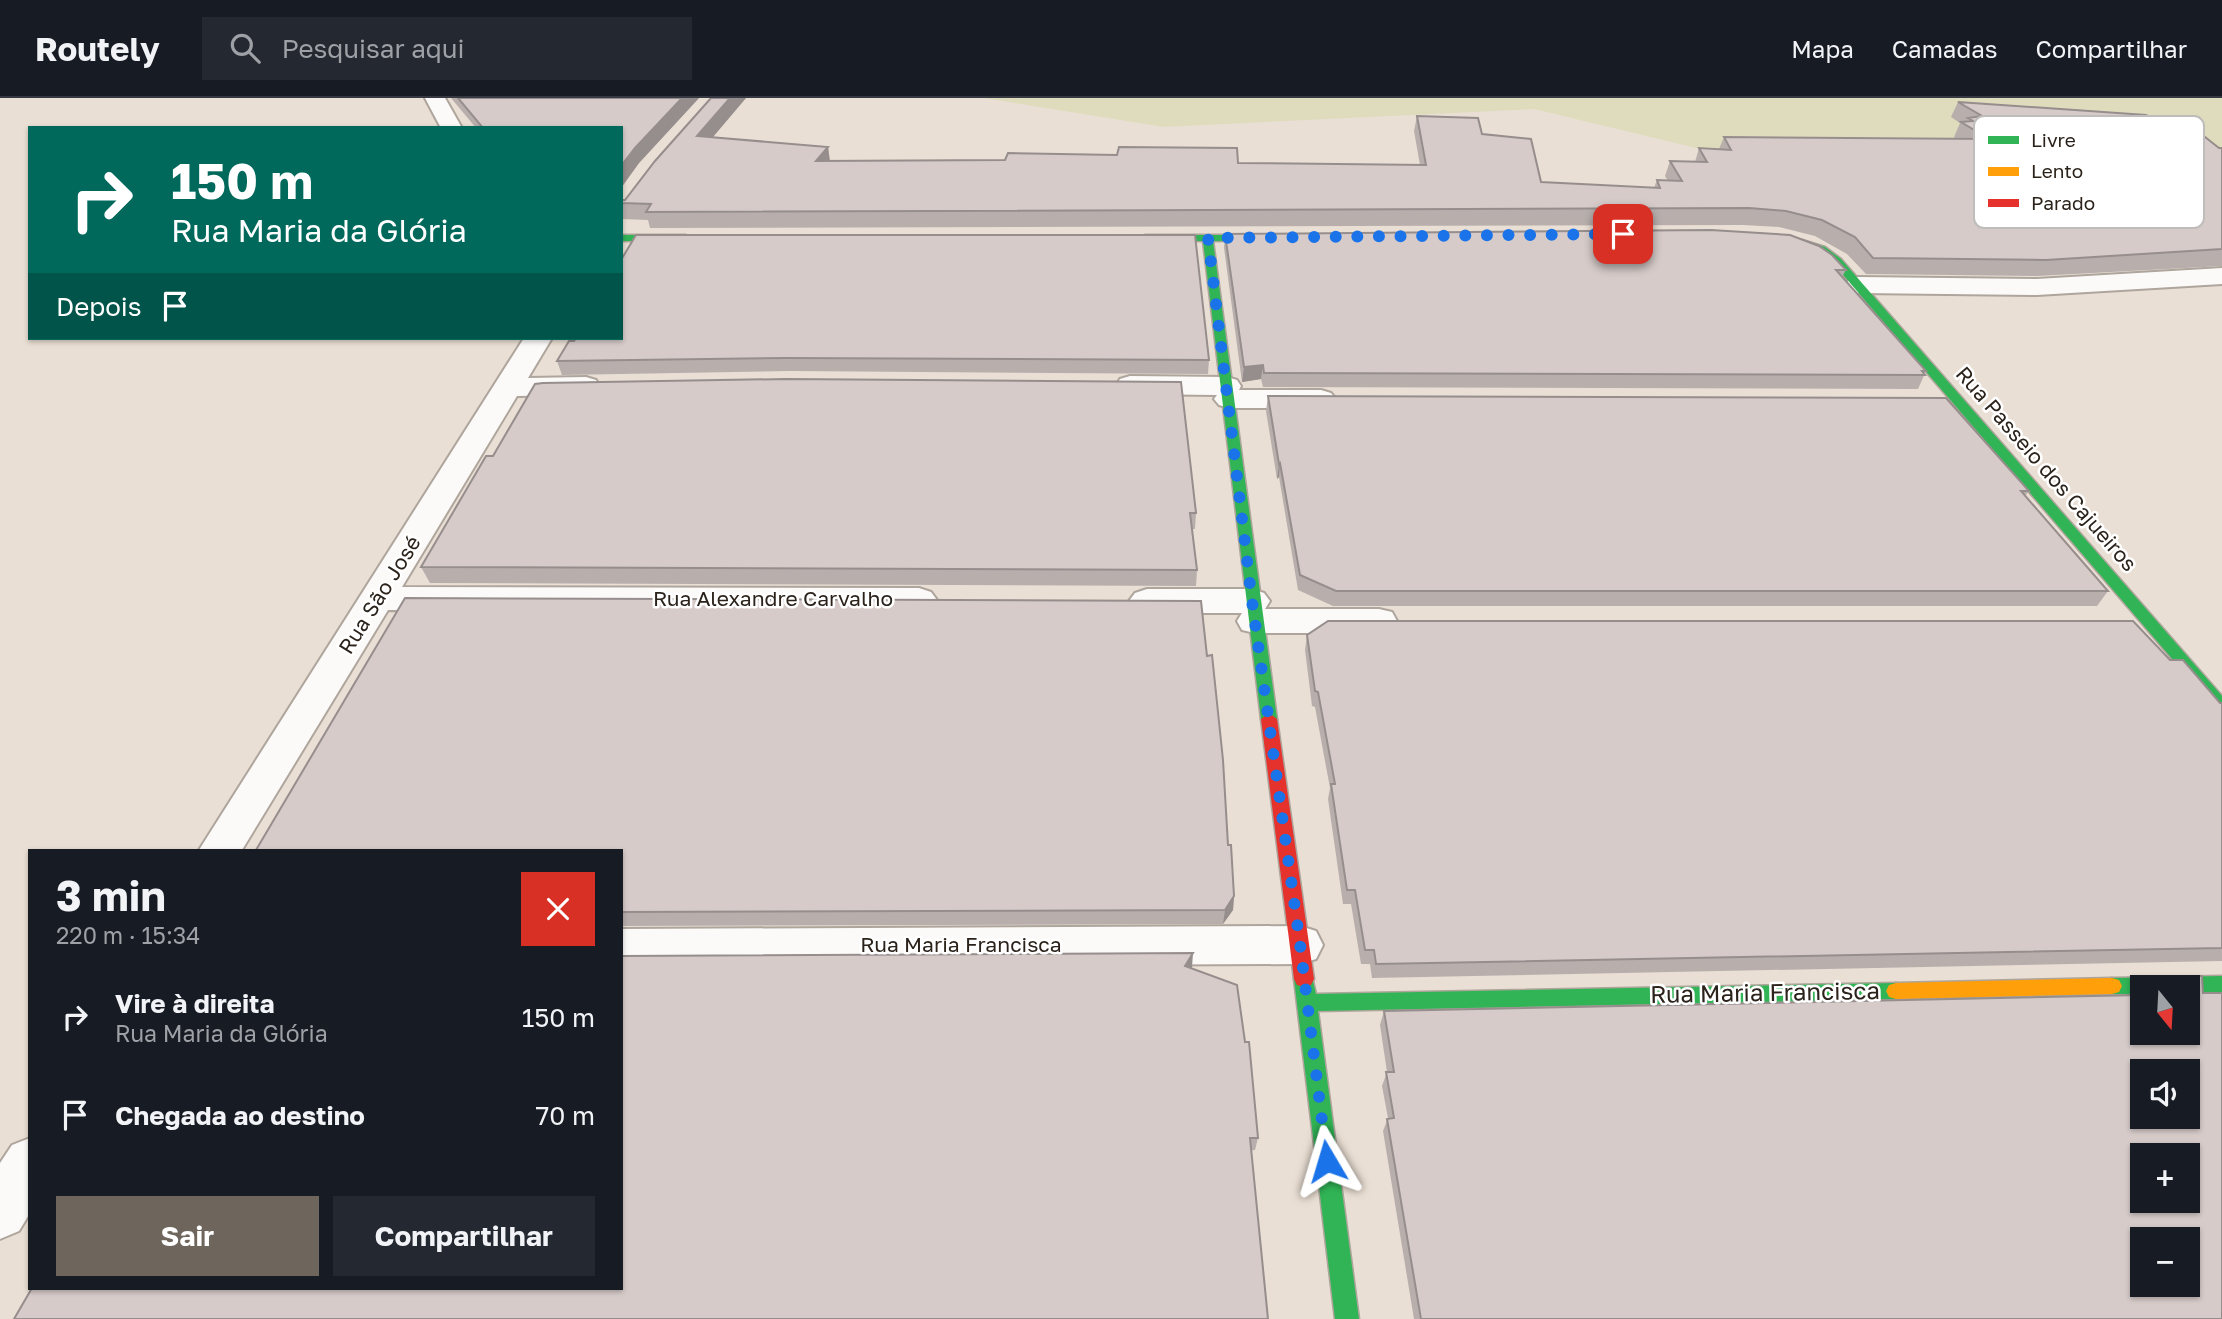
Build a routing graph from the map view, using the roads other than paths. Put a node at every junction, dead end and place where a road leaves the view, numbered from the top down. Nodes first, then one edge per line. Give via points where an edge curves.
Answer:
1 (435, 98) edge
2 (451, 126) edge
3 (1291, 237) edge
4 (623, 238) edge
5 (705, 238) edge
6 (1124, 238) edge
7 (1208, 238) junction
8 (1785, 239) edge
9 (2222, 276) edge
10 (1858, 285) junction
11 (537, 340) edge
12 (1104, 385) edge
13 (615, 386) edge
14 (508, 387) junction
15 (1228, 392) junction
16 (1353, 399) edge
17 (1919, 401) edge
18 (1961, 401) junction
19 (378, 598) junction
20 (947, 600) edge
21 (1113, 601) edge
22 (1253, 611) junction
23 (1409, 621) edge
24 (2107, 621) edge
25 (2149, 621) junction
26 (2222, 706) edge
27 (221, 849) edge
28 (1300, 944) junction
29 (623, 948) edge
30 (2222, 984) edge
31 (1307, 1003) junction
32 (28, 1166) edge
33 (0, 1212) edge
34 (1347, 1319) edge

1 - 2 street
3 - 7 street
4 - 5 street
6 - 7 street
7 - 15 street
8 - 10 street, Rua Passeio dos Cajueiros via 1821,249
9 - 10 street via 2037,287
10 - 18 street, Rua Passeio dos Cajueiros
11 - 14 street, Rua São José
12 - 15 street
13 - 14 street
14 - 19 street, Rua São José
15 - 16 street
15 - 22 street
17 - 18 street
18 - 25 street, Rua Passeio dos Cajueiros
19 - 20 street, Rua Alexandre Carvalho
19 - 27 street, Rua São José
21 - 22 street
22 - 23 street
22 - 28 street
24 - 25 street
25 - 26 street, Rua Passeio dos Cajueiros
28 - 29 street, Rua Maria Francisca
28 - 31 street
30 - 31 street, Rua Maria Francisca
31 - 34 street
32 - 33 street

